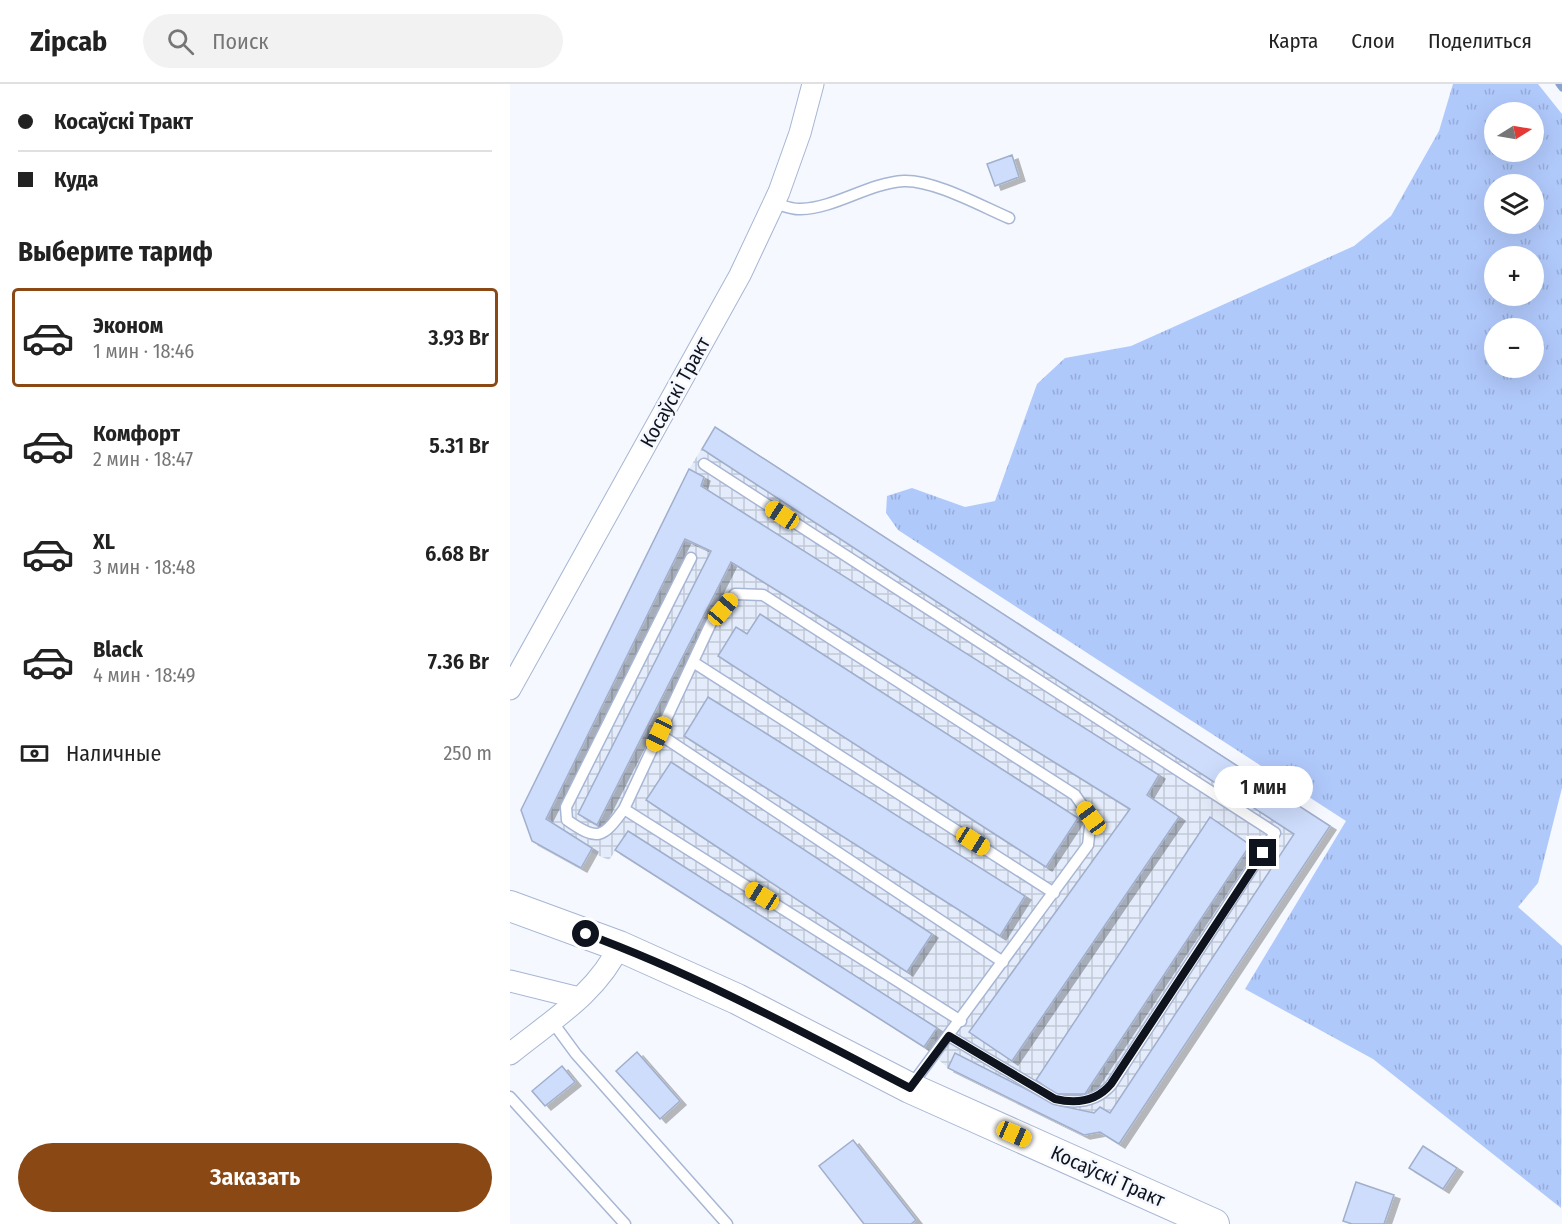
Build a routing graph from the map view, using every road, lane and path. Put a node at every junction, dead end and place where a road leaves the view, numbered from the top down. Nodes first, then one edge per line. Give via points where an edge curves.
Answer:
1 (813, 84) edge
2 (774, 203) junction
3 (1009, 218) dead end
4 (704, 464) dead end
5 (691, 558) dead end
6 (693, 662) junction
7 (510, 689) edge
8 (659, 734) junction
9 (624, 809) junction
10 (1054, 893) junction
11 (510, 906) edge
12 (620, 946) junction
13 (1003, 962) junction
14 (510, 981) edge
15 (579, 998) junction
16 (551, 1020) junction
17 (960, 1021) junction
18 (949, 1036) junction
19 (510, 1054) edge
20 (910, 1088) junction
21 (510, 1097) edge
22 (625, 1224) edge
23 (727, 1224) edge
24 (1214, 1224) edge

1 - 2 street, Косаўскі Тракт
2 - 3 lane via 799,210 905,181 934,187
2 - 7 street, Косаўскі Тракт via 740,275
4 - 18 lane via 1275,833 1103,1094 1070,1103 1055,1099
5 - 9 lane via 566,807 567,820 595,835 609,831
6 - 8 lane
6 - 10 lane
6 - 10 lane via 711,623 735,594 763,595 1075,795 1091,818 1088,845
8 - 9 lane
8 - 13 lane
9 - 17 lane
10 - 13 lane
11 - 12 main road, Косаўскі Тракт
12 - 15 street via 610,965
12 - 20 main road, Косаўскі Тракт via 737,999
13 - 17 lane
14 - 15 street
15 - 16 street
16 - 19 street
16 - 23 lane via 576,1054
17 - 18 lane
18 - 20 lane
20 - 24 main road, Косаўскі Тракт
21 - 22 lane

